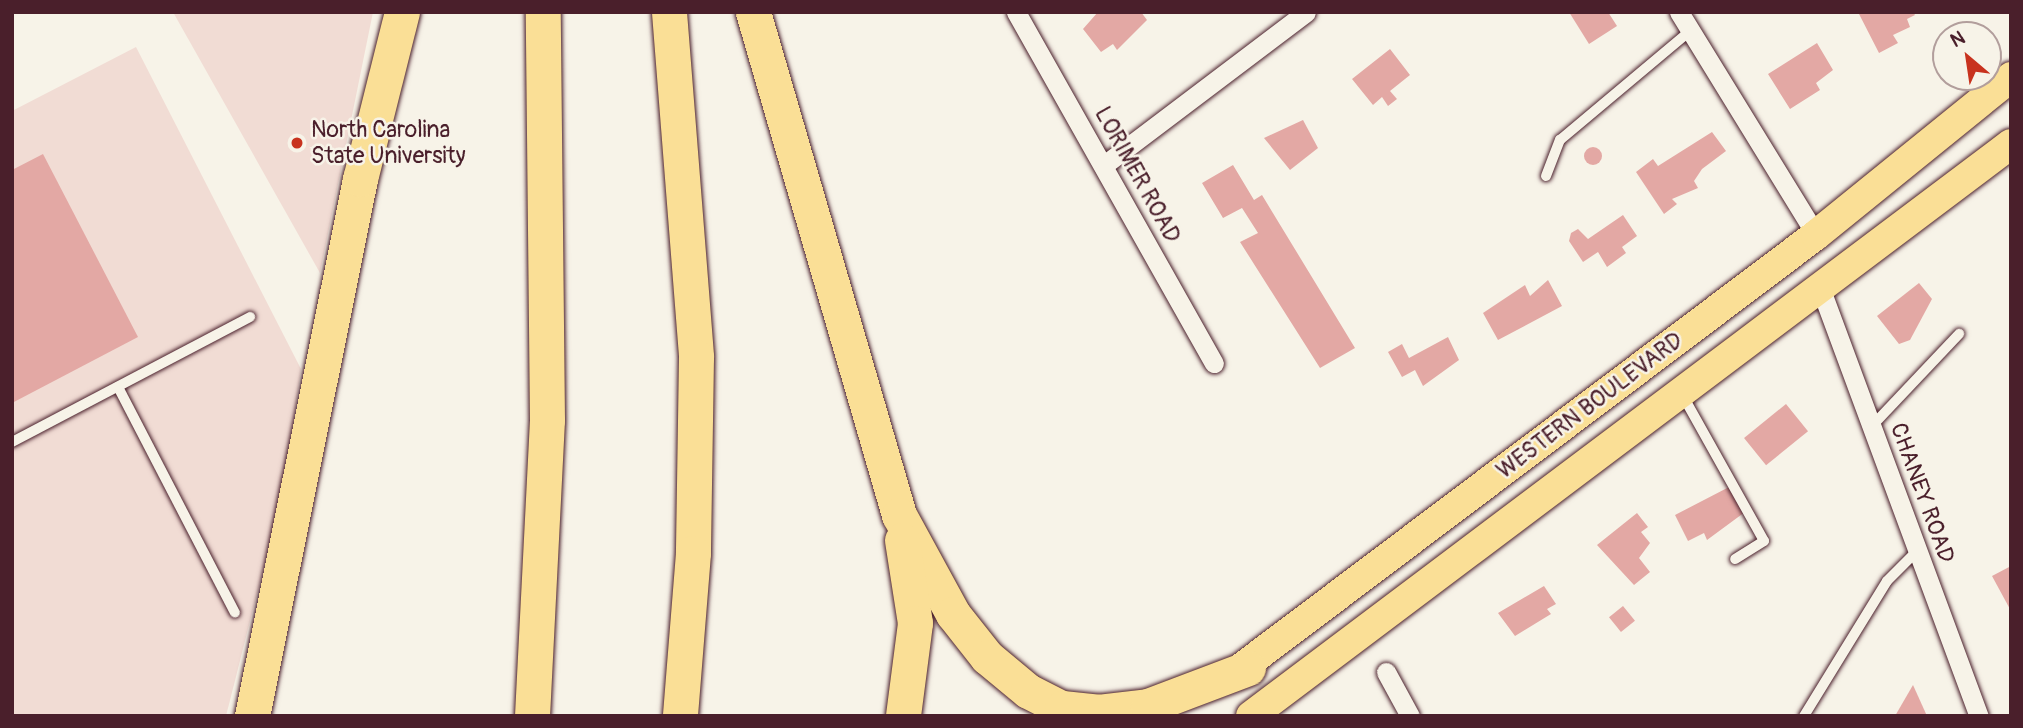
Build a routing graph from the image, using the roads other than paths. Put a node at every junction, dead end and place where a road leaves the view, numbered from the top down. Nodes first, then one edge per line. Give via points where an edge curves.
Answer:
1 (402, 12) edge
2 (543, 12) edge
3 (670, 12) edge
4 (753, 12) edge
5 (1016, 12) edge
6 (1306, 12) edge
7 (1679, 12) edge
8 (1690, 31) junction
9 (2011, 77) edge
10 (2011, 144) edge
11 (1104, 165) junction
12 (1546, 176) dead end
13 (1816, 234) junction
14 (1820, 287) junction
15 (250, 317) dead end
16 (1959, 334) dead end
17 (1213, 363) dead end
18 (118, 387) junction
19 (1681, 393) junction
20 (1871, 427) junction
21 (12, 442) edge
22 (899, 515) junction
23 (1917, 551) junction
24 (1735, 559) dead end
25 (234, 613) dead end
26 (1248, 668) junction
27 (1386, 672) dead end
28 (252, 716) edge
29 (533, 716) edge
30 (680, 716) edge
31 (903, 716) edge
32 (1157, 716) edge
33 (1251, 716) edge
34 (1409, 716) edge
35 (1804, 716) edge
36 (1979, 716) edge

1 - 28 highway via 360,179
2 - 29 highway via 547,420
3 - 30 highway via 696,357 693,553
4 - 22 highway
5 - 11 street, LORIMER ROAD
6 - 11 street
7 - 8 street
8 - 12 lane via 1560,140
8 - 13 street
9 - 13 main road, WESTERN BOULEVARD
10 - 14 main road, WESTERN BOULEVARD
11 - 17 street, LORIMER ROAD
13 - 26 main road, WESTERN BOULEVARD
14 - 19 main road, WESTERN BOULEVARD
14 - 20 street, CHANEY ROAD
15 - 18 lane
16 - 20 lane via 1911,392
18 - 21 lane
18 - 25 lane
19 - 24 lane via 1764,541
19 - 33 main road, WESTERN BOULEVARD
20 - 23 street, CHANEY ROAD
22 - 26 highway via 953,614 987,657 1028,691 1062,708 1098,712 1148,706
22 - 31 highway via 915,623
23 - 35 lane via 1887,581
23 - 36 street, CHANEY ROAD
26 - 32 main road, WESTERN BOULEVARD
27 - 34 street

